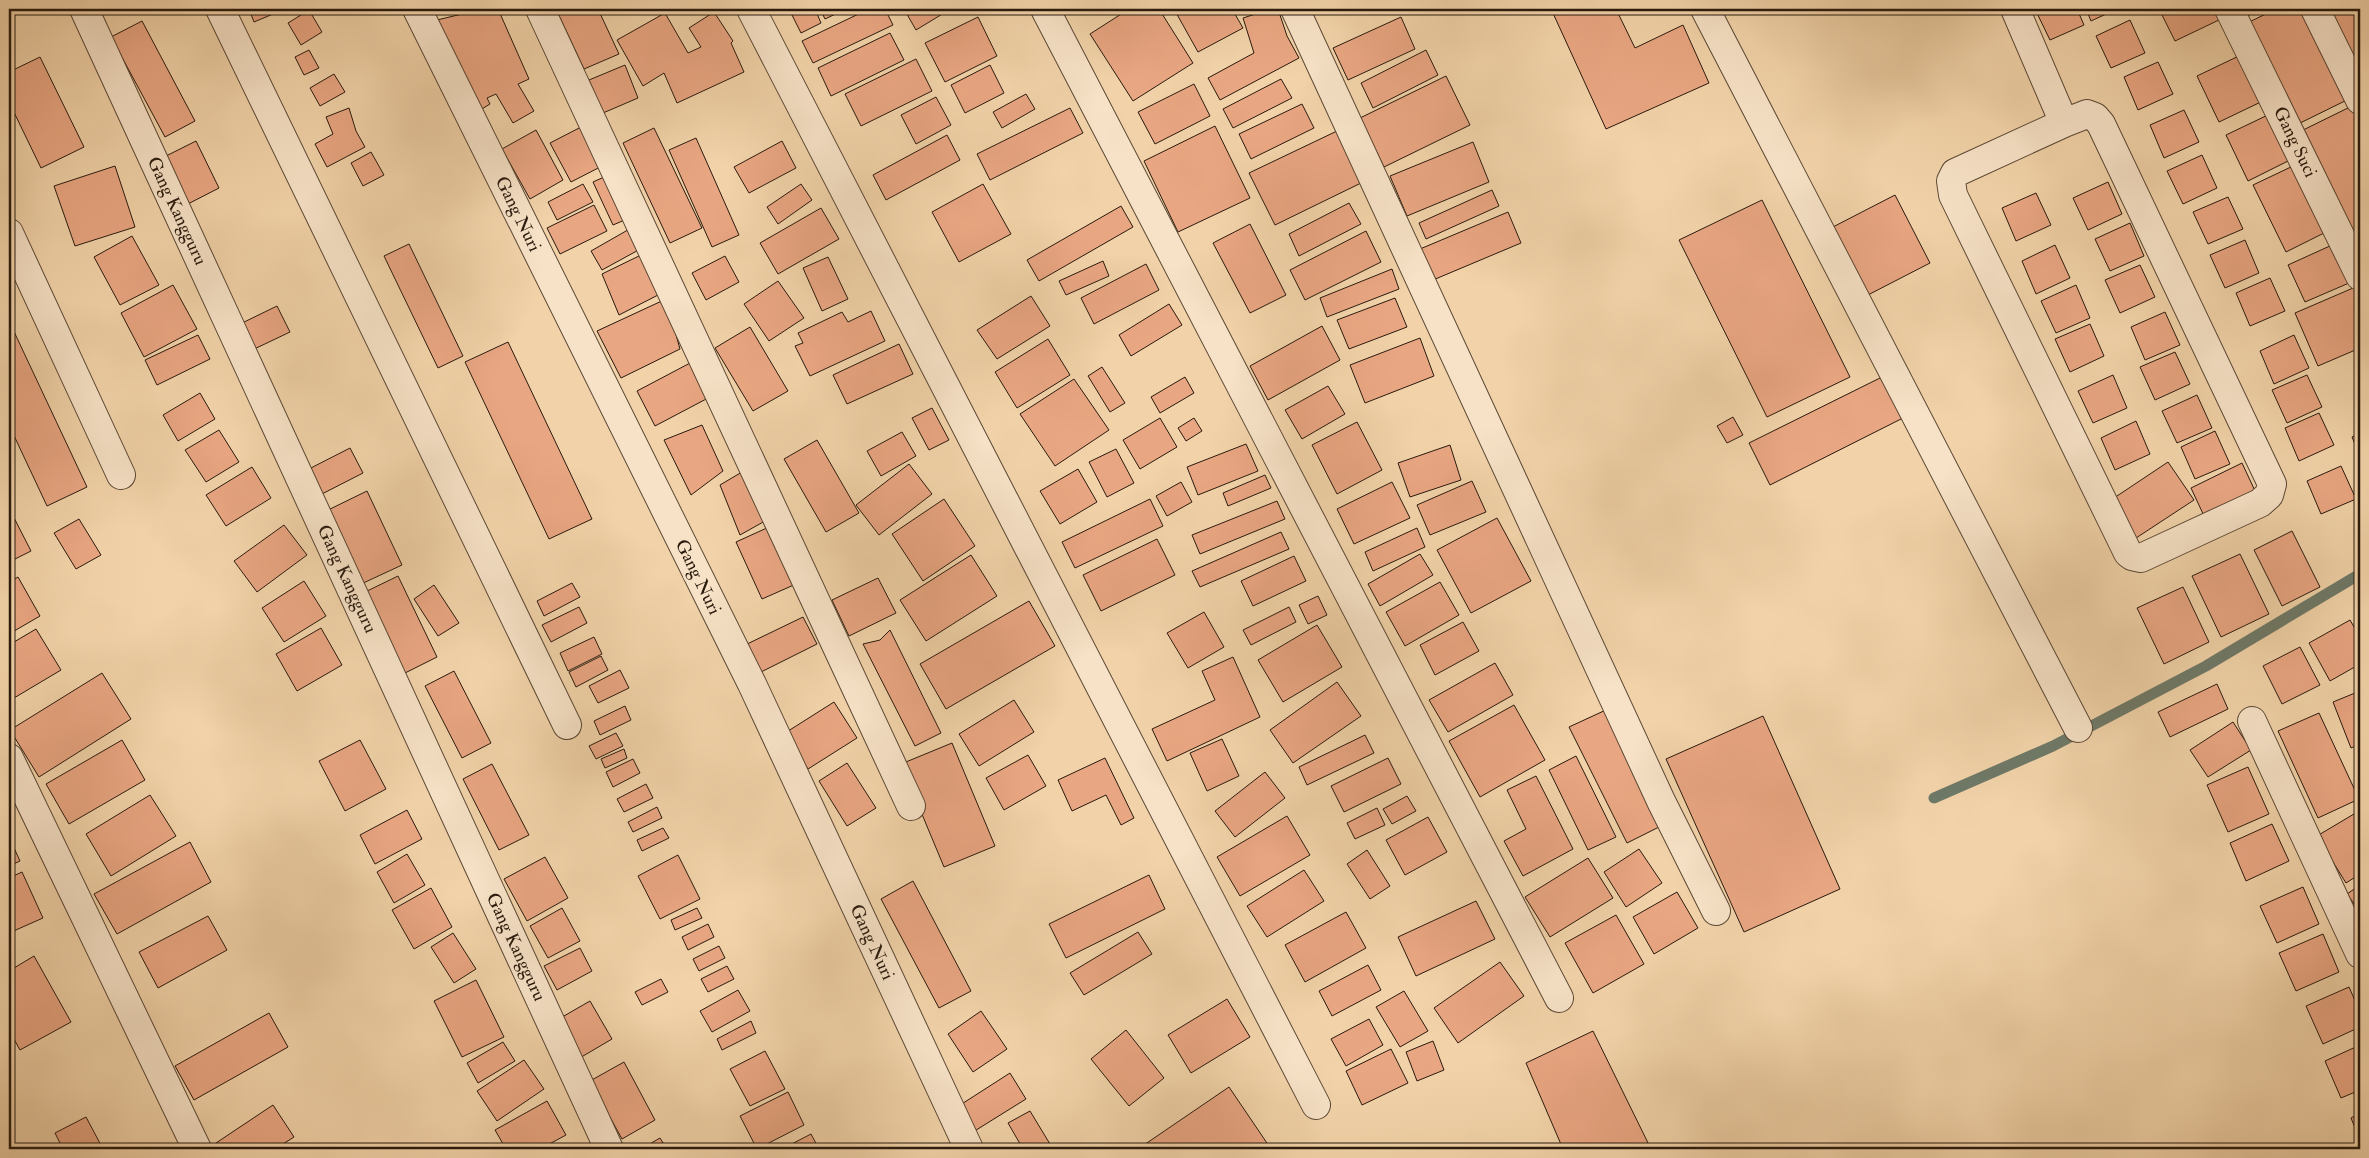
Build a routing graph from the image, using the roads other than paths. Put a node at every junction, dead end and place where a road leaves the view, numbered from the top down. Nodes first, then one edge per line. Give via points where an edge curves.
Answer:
1 (84, 9) edge
2 (220, 9) edge
3 (417, 9) edge
4 (540, 9) edge
5 (751, 9) edge
6 (1045, 9) edge
7 (1295, 9) edge
8 (1705, 9) edge
9 (2015, 9) edge
10 (2229, 9) edge
11 (2316, 9) edge
12 (2360, 100) edge
13 (2064, 122) junction
14 (9, 233) edge
15 (2360, 276) edge
16 (121, 475) dead end
17 (2252, 721) dead end
18 (567, 725) dead end
19 (2078, 728) dead end
20 (9, 758) edge
21 (911, 806) dead end
22 (1716, 910) dead end
23 (2360, 954) edge
24 (1559, 998) dead end
25 (1316, 1104) dead end
26 (198, 1149) edge
27 (609, 1149) edge
28 (969, 1149) edge

1 - 27 street, Gang Kangguru
2 - 18 street
3 - 28 street, Gang Nuri via 752,684
4 - 21 street
5 - 25 street
6 - 24 street
7 - 22 street via 1661,801
8 - 19 street
9 - 13 street
10 - 15 street, Gang Suci
11 - 12 street
13 - 13 street via 2087,114 2101,124 2272,484 2269,495 2260,504 2141,558 2128,553 1953,195 1950,181 1955,173
14 - 16 street
17 - 23 street
20 - 26 street

